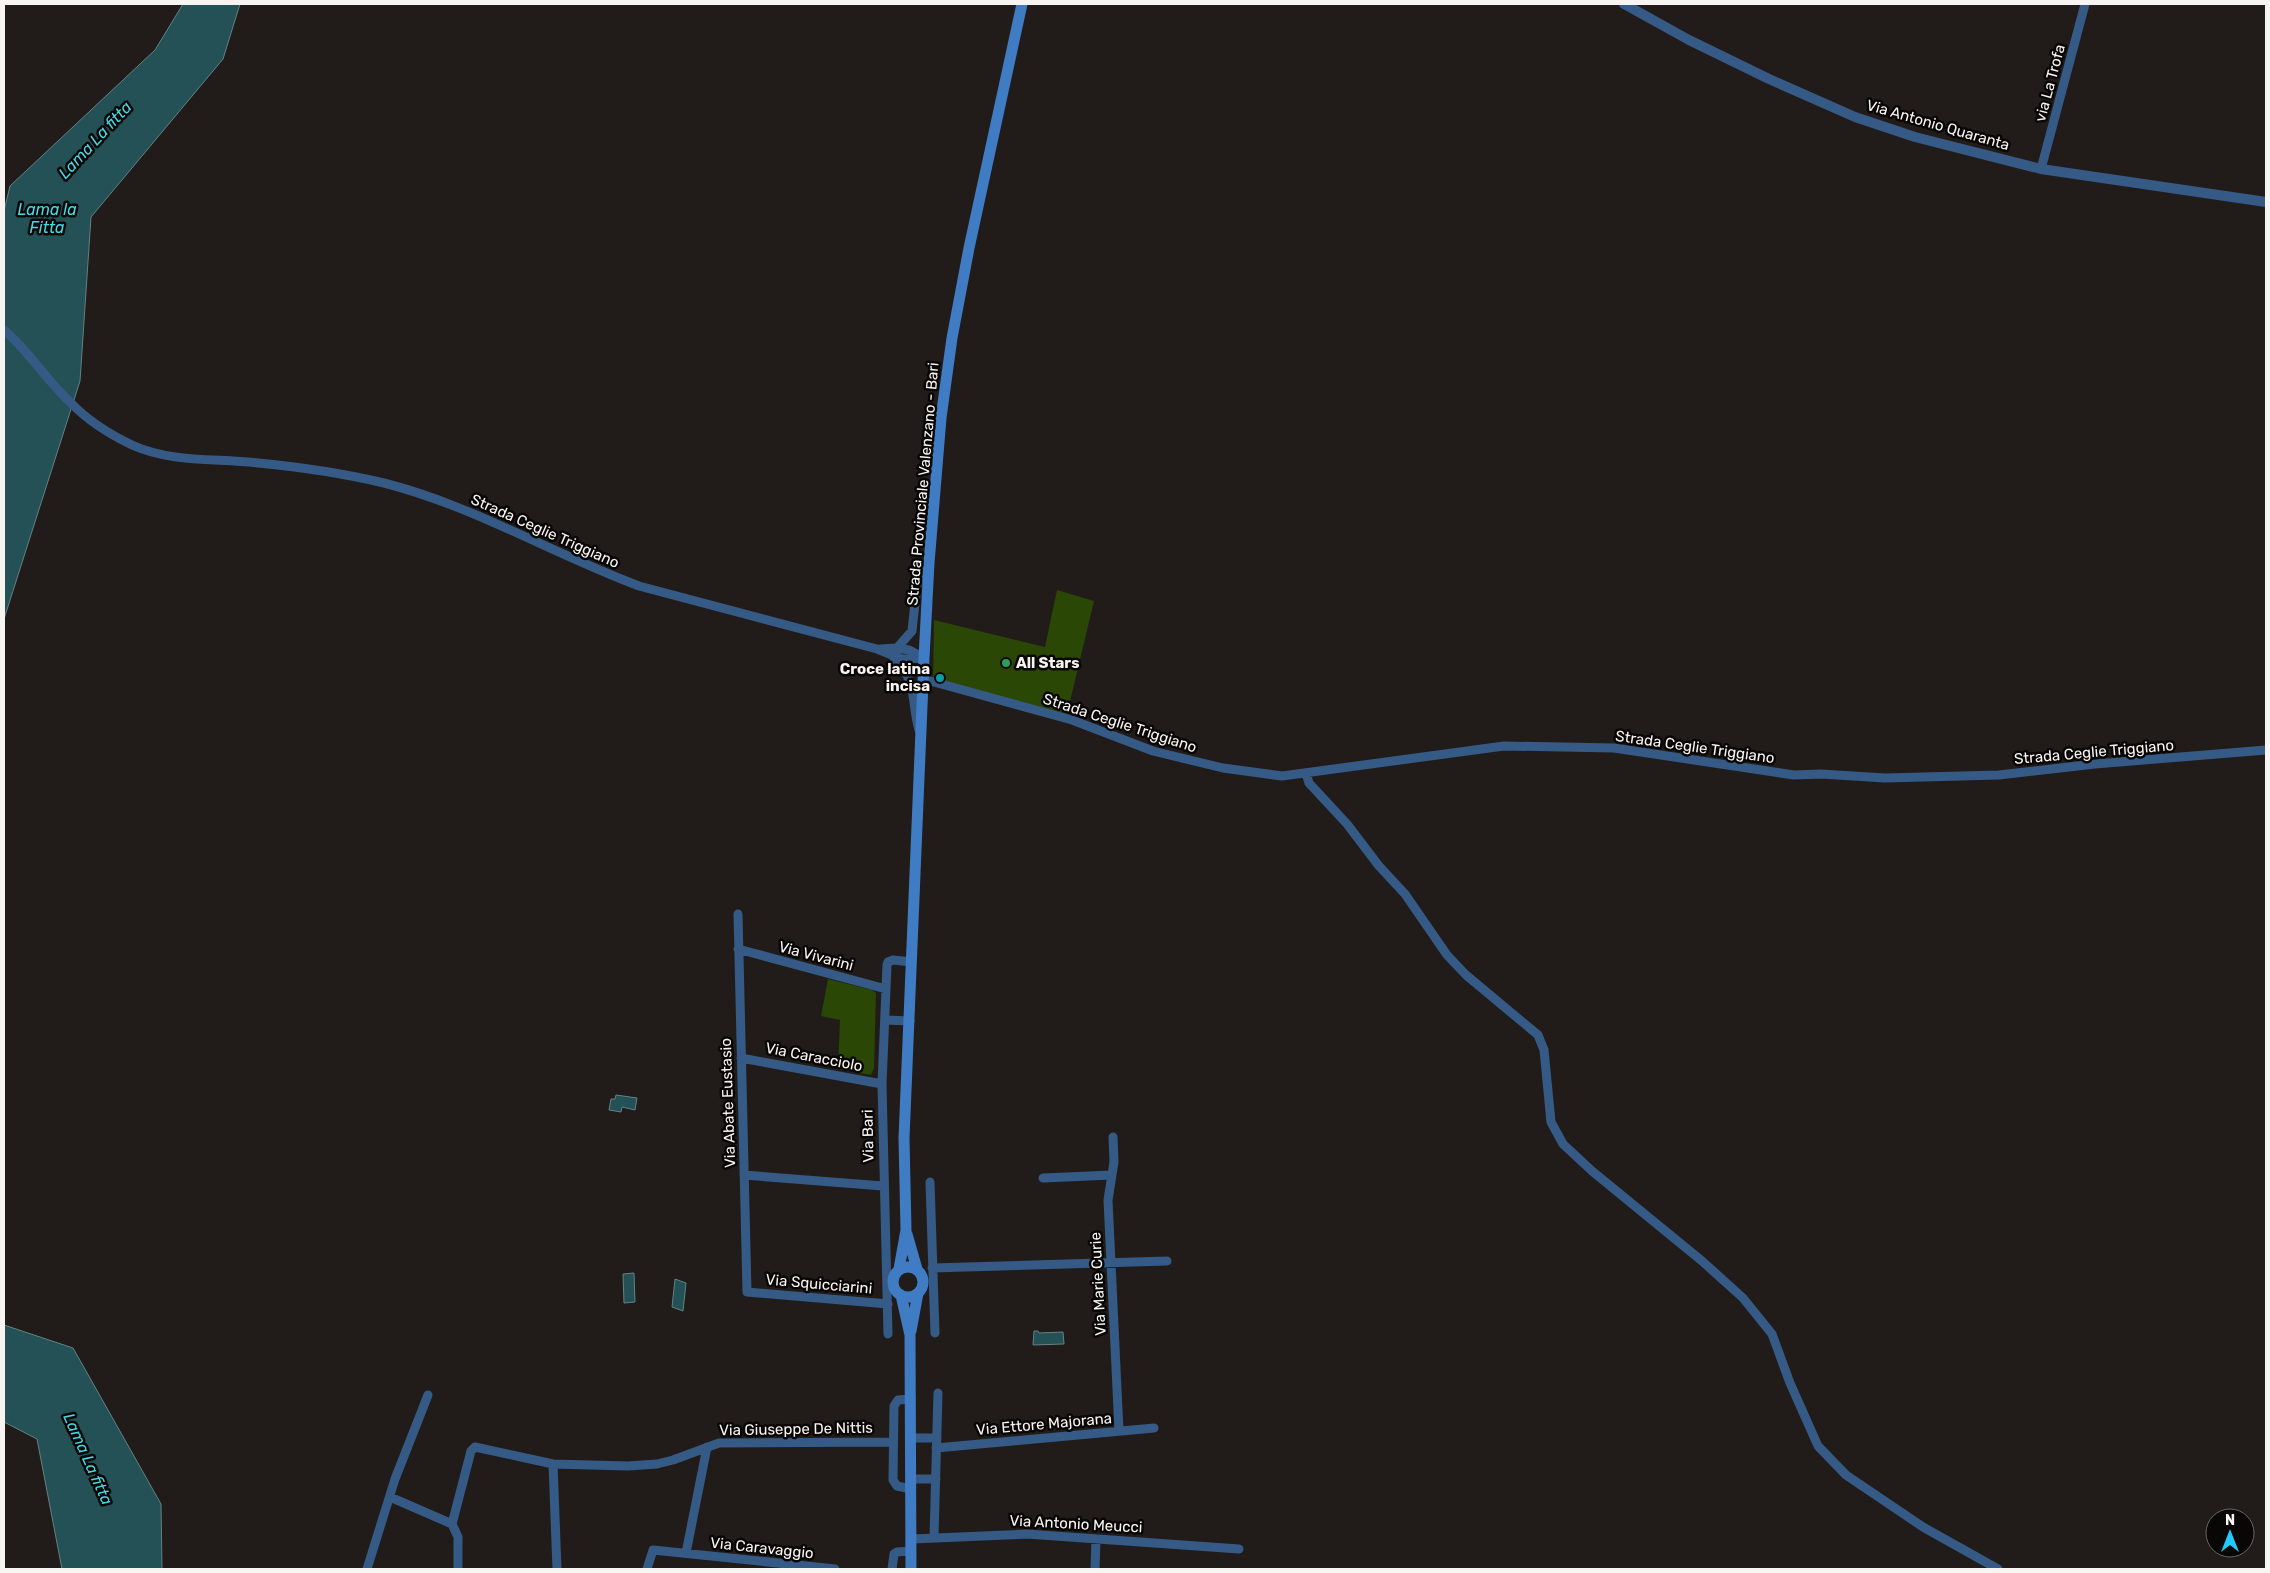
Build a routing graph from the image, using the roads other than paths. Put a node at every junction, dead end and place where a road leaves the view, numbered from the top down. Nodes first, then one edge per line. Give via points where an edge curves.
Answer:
1 (1022, 4) edge
2 (1624, 4) edge
3 (2084, 4) edge
4 (2042, 168) junction
5 (2266, 202) edge
6 (4, 330) edge
7 (929, 563) junction
8 (894, 652) junction
9 (924, 658) junction
10 (924, 678) junction
11 (922, 740) junction
12 (2266, 750) edge
13 (1306, 773) junction
14 (916, 854) joint
15 (738, 914) dead end
16 (738, 949) junction
17 (912, 962) junction
18 (886, 989) junction
19 (885, 1020) junction
20 (910, 1021) junction
21 (741, 1058) junction
22 (882, 1084) junction
23 (1113, 1137) dead end
24 (744, 1175) junction
25 (1112, 1175) junction
26 (1043, 1178) dead end
27 (930, 1182) dead end
28 (883, 1186) junction
29 (906, 1230) junction
30 (1167, 1261) dead end
31 (1111, 1263) junction
32 (932, 1268) junction
33 (917, 1269) junction
34 (899, 1270) junction
35 (928, 1281) junction
36 (890, 1283) junction
37 (747, 1292) joint
38 (918, 1293) junction
39 (901, 1295) junction
40 (888, 1304) junction
41 (934, 1332) dead end
42 (888, 1334) dead end
43 (910, 1335) junction
44 (938, 1393) dead end
45 (428, 1395) dead end
46 (911, 1399) junction
47 (1154, 1428) dead end
48 (1119, 1431) junction
49 (912, 1438) junction
50 (937, 1438) junction
51 (893, 1442) junction
52 (707, 1446) junction
53 (936, 1448) junction
54 (553, 1464) junction
55 (936, 1479) junction
56 (911, 1484) junction
57 (390, 1497) junction
58 (452, 1524) junction
59 (934, 1537) junction
60 (912, 1539) junction
61 (1096, 1539) junction
62 (1239, 1549) dead end
63 (911, 1551) junction
64 (686, 1553) junction
65 (367, 1569) edge
66 (458, 1569) edge
67 (557, 1569) edge
68 (647, 1569) edge
69 (835, 1569) edge
70 (892, 1569) edge
71 (911, 1569) edge
72 (1095, 1569) edge
73 (1998, 1569) edge

1 - 7 main road, Strada Provinciale Valenzano - Bari via 952,338 941,418
2 - 4 street, Via Antonio Quaranta via 1690,40 1855,117 1914,138
3 - 4 street, via La Trofa
4 - 5 street, Via Antonio Quaranta
6 - 8 street, Strada Ceglie Triggiano via 90,421 132,445 179,458 322,470 385,484 443,501 602,573 639,586
7 - 8 street via 917,584 912,631
7 - 9 main road, Strada Provinciale Valenzano - Bari
8 - 9 street, Strada Ceglie Triggiano via 908,660
8 - 11 street via 912,685 914,713
9 - 10 main road, Strada Provinciale Valenzano - Bari
10 - 11 main road, Strada Provinciale Valenzano - Bari
10 - 13 street, Strada Ceglie Triggiano via 1072,720 1188,761 1282,776
11 - 14 main road, Strada Provinciale Valenzano - Bari
12 - 13 street, Strada Ceglie Triggiano via 1999,775 1885,778 1794,775 1614,748 1504,746
13 - 73 street via 1309,783 1405,894 1447,955 1538,1035 1544,1050 1551,1122 1563,1144 1702,1260 1743,1298 1772,1334 1818,1446 1846,1475 1923,1527
14 - 17 main road, Via Bari
15 - 16 street, Via Abate Eustasio
16 - 18 street, Via Vivarini
16 - 21 street, Via Abate Eustasio
17 - 18 street, Via Bari via 888,962
17 - 20 main road, Via Bari
18 - 19 street, Via Bari
19 - 20 street
19 - 22 street, Via Bari
20 - 29 main road, Via Bari via 904,1138
21 - 22 street, Via Caracciolo
21 - 24 street, Via Abate Eustasio
22 - 28 street, Via Bari
23 - 25 street, Via Marie Curie
24 - 28 street
24 - 37 street, Via Abate Eustasio
25 - 26 street
25 - 31 street, Via Marie Curie via 1108,1200
27 - 32 street, Via Bari
28 - 36 street, Via Bari
29 - 33 main road, Via Bari
29 - 34 main road, Via Bari
30 - 31 street
31 - 32 street
31 - 48 street, Via Marie Curie
32 - 35 street, Via Bari
33 - 34 main road via 908,1266
33 - 35 main road, Via Bari
34 - 36 main road, Via Bari
35 - 38 main road
35 - 41 street, Via Bari
36 - 39 main road
36 - 40 street, Via Bari
37 - 40 street, Via Squicciarini
38 - 39 main road via 910,1297
38 - 43 main road
39 - 43 main road
40 - 42 street, Via Bari
43 - 46 main road
44 - 50 street
45 - 57 street
46 - 49 main road
46 - 51 street via 895,1403
47 - 48 street, Via Ettore Majorana
48 - 53 street, Via Ettore Majorana
49 - 50 street
49 - 56 main road
50 - 53 street
51 - 52 street, Via Giuseppe De Nittis via 728,1442
51 - 56 street via 894,1484
52 - 54 street, Via Giuseppe De Nittis via 657,1464
52 - 64 street, Via Caravaggio
53 - 55 street
54 - 58 street, Via Giuseppe De Nittis via 478,1447 472,1449
54 - 67 street
55 - 56 street
55 - 59 street
56 - 60 main road
57 - 58 street
57 - 65 street
58 - 66 street via 458,1537
59 - 60 street, Via Antonio Meucci
59 - 61 street, Via Antonio Meucci via 1019,1534
60 - 63 main road
61 - 62 street, Via Antonio Meucci
61 - 72 street
63 - 70 street via 894,1554
63 - 71 main road
64 - 68 street, Via Caravaggio via 653,1550
64 - 69 street, Via Caravaggio

